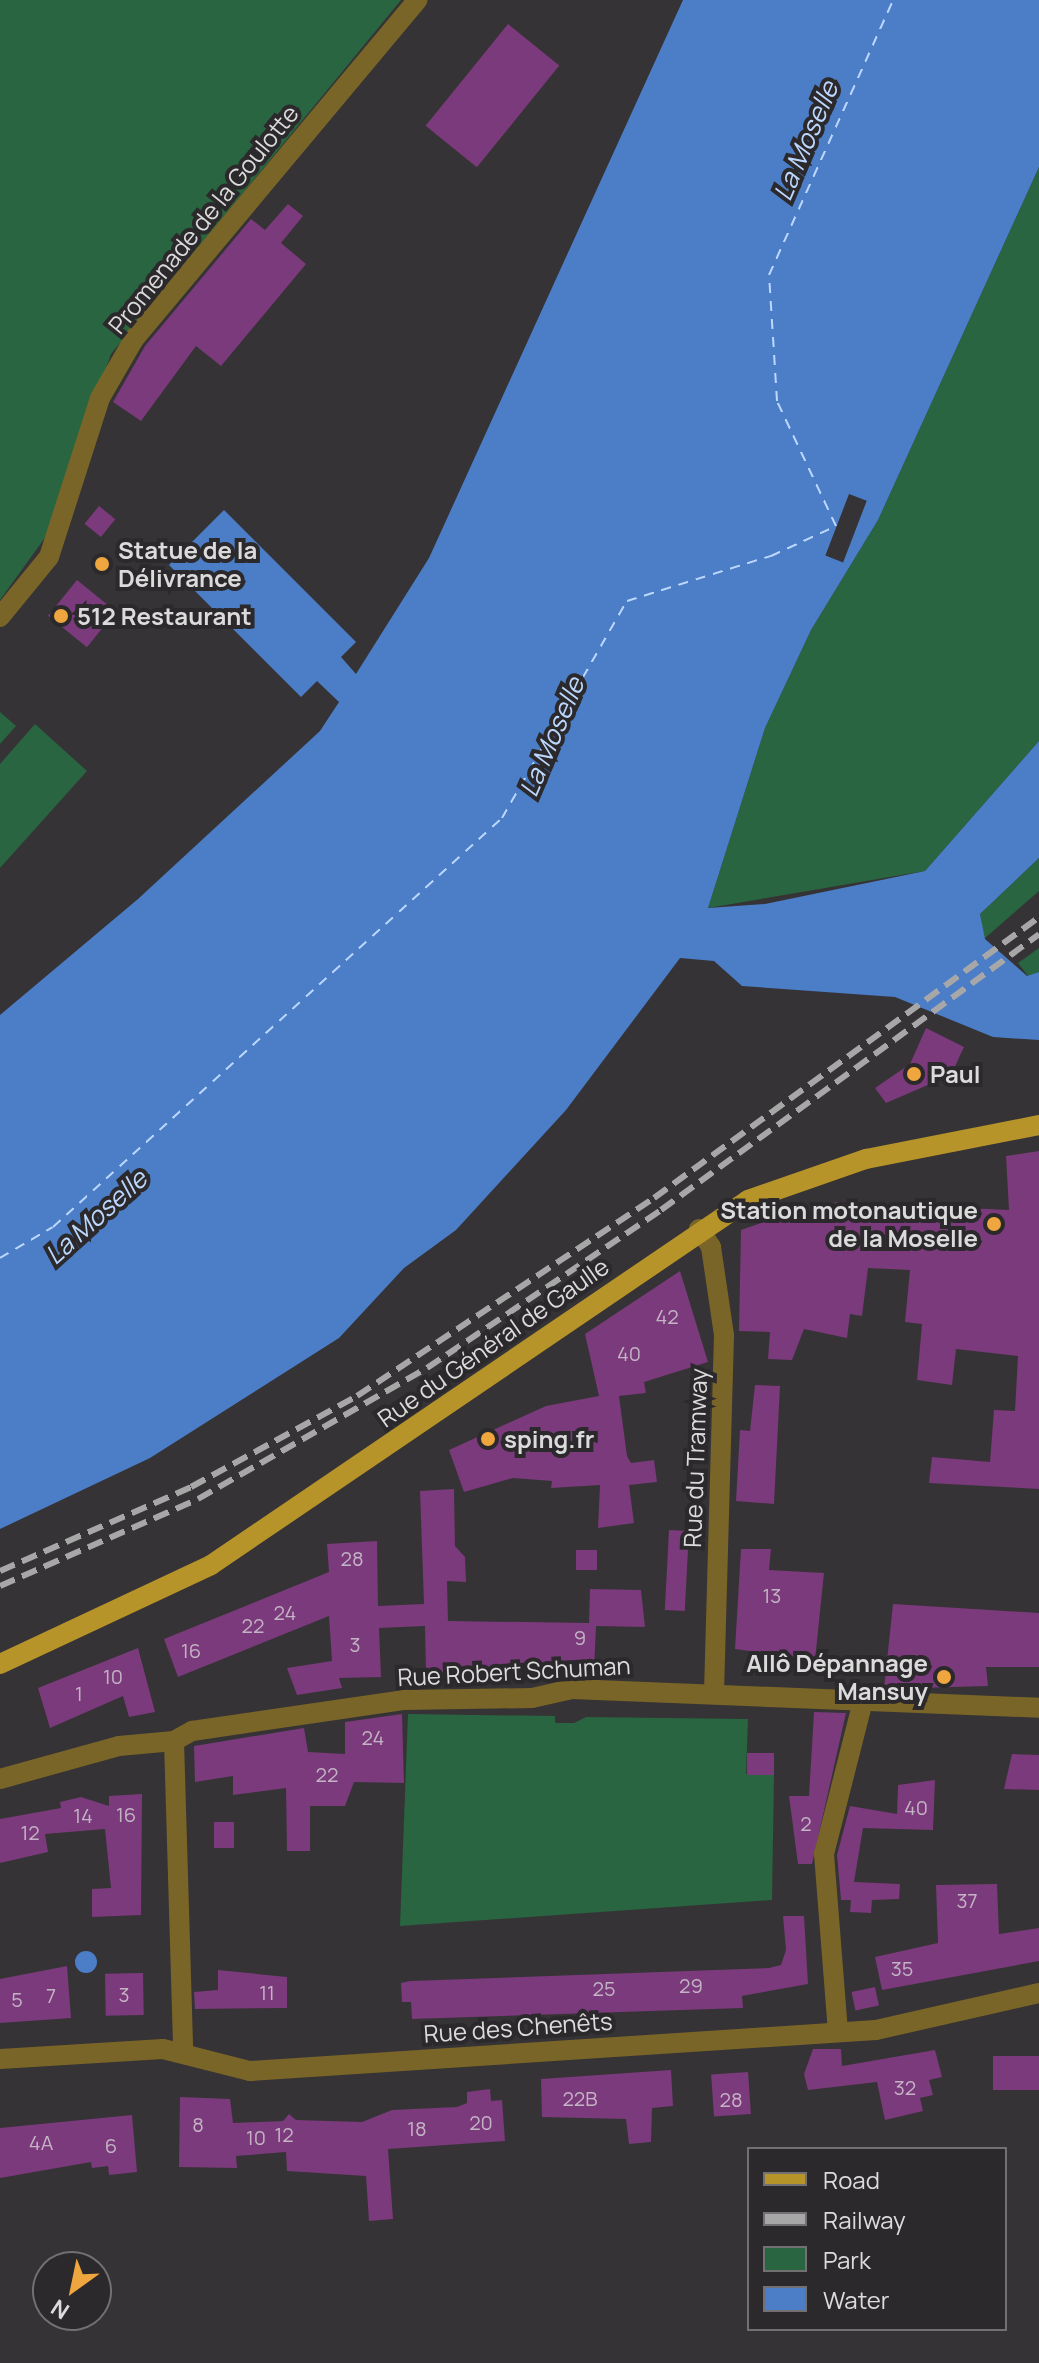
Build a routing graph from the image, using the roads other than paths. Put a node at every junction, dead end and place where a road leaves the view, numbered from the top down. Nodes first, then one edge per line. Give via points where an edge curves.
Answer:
1 (417, 0) edge
2 (0, 617) edge
3 (1039, 1125) edge
4 (699, 1229) junction
5 (0, 1664) edge
6 (714, 1693) junction
7 (863, 1701) junction
8 (1039, 1708) edge
9 (174, 1741) junction
10 (0, 1779) edge
11 (1039, 1993) edge
12 (838, 2032) junction
13 (183, 2052) junction
14 (0, 2059) edge

1 - 2 street, Promenade de la Goulotte via 134,339 100,398 49,557
3 - 4 main road, Rue du Général de Gaulle via 804,1175
4 - 5 main road, Rue du Général de Gaulle via 211,1565
4 - 6 street, Rue du Tramway via 711,1247 724,1335
6 - 7 street, Rue Robert Schuman
6 - 9 street, Rue Robert Schuman via 572,1689 532,1698 405,1700 192,1731
7 - 8 street, Rue Robert Schuman
7 - 12 street via 824,1854
9 - 10 street, Rue Robert Schuman via 119,1746
9 - 13 street
11 - 12 street, Rue des Chenêts
12 - 13 street, Rue des Chenêts via 250,2071
13 - 14 street, Rue des Chenêts via 121,2047

